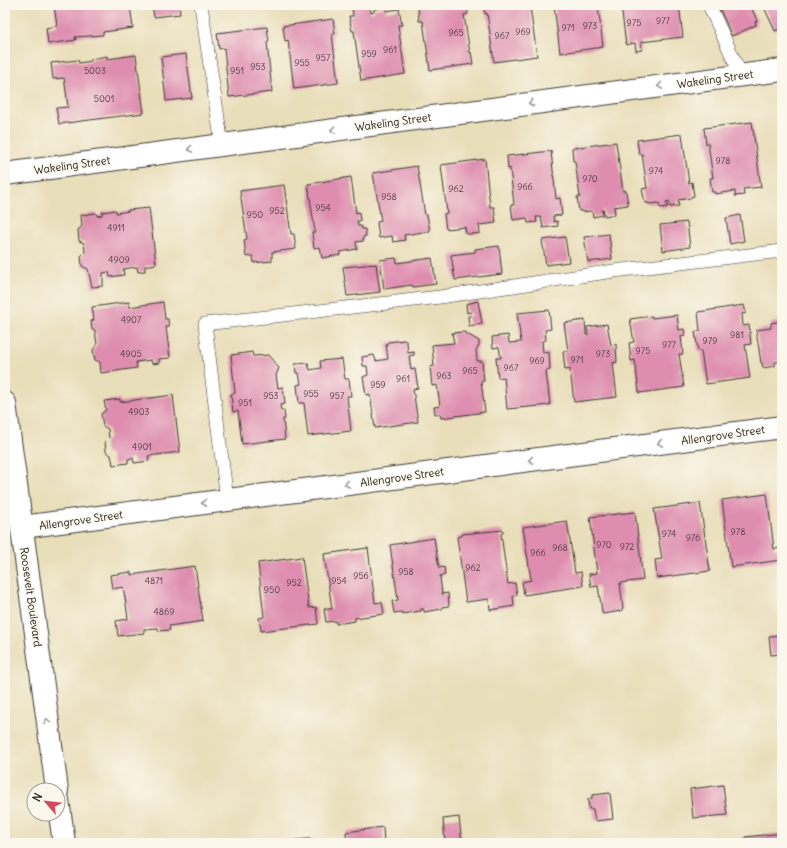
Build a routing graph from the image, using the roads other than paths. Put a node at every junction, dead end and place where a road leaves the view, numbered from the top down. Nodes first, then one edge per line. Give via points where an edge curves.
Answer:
1 (201, 5) edge
2 (709, 5) edge
3 (782, 70) edge
4 (741, 75) junction
5 (222, 145) junction
6 (5, 174) edge
7 (782, 251) edge
8 (5, 403) edge
9 (782, 427) edge
10 (227, 500) junction
11 (22, 527) junction
12 (56, 782) edge
13 (61, 822) edge
14 (64, 843) edge

1 - 5 lane
2 - 4 lane
3 - 4 main road, Wakeling Street
4 -> 5 main road, Wakeling Street
5 -> 6 main road, Wakeling Street
7 - 10 lane via 614,271 440,297 205,324
8 - 11 main road, Roosevelt Boulevard
9 -> 10 main road, Allengrove Street
10 -> 11 main road, Allengrove Street
12 -> 11 main road, Roosevelt Boulevard
13 - 14 main road

